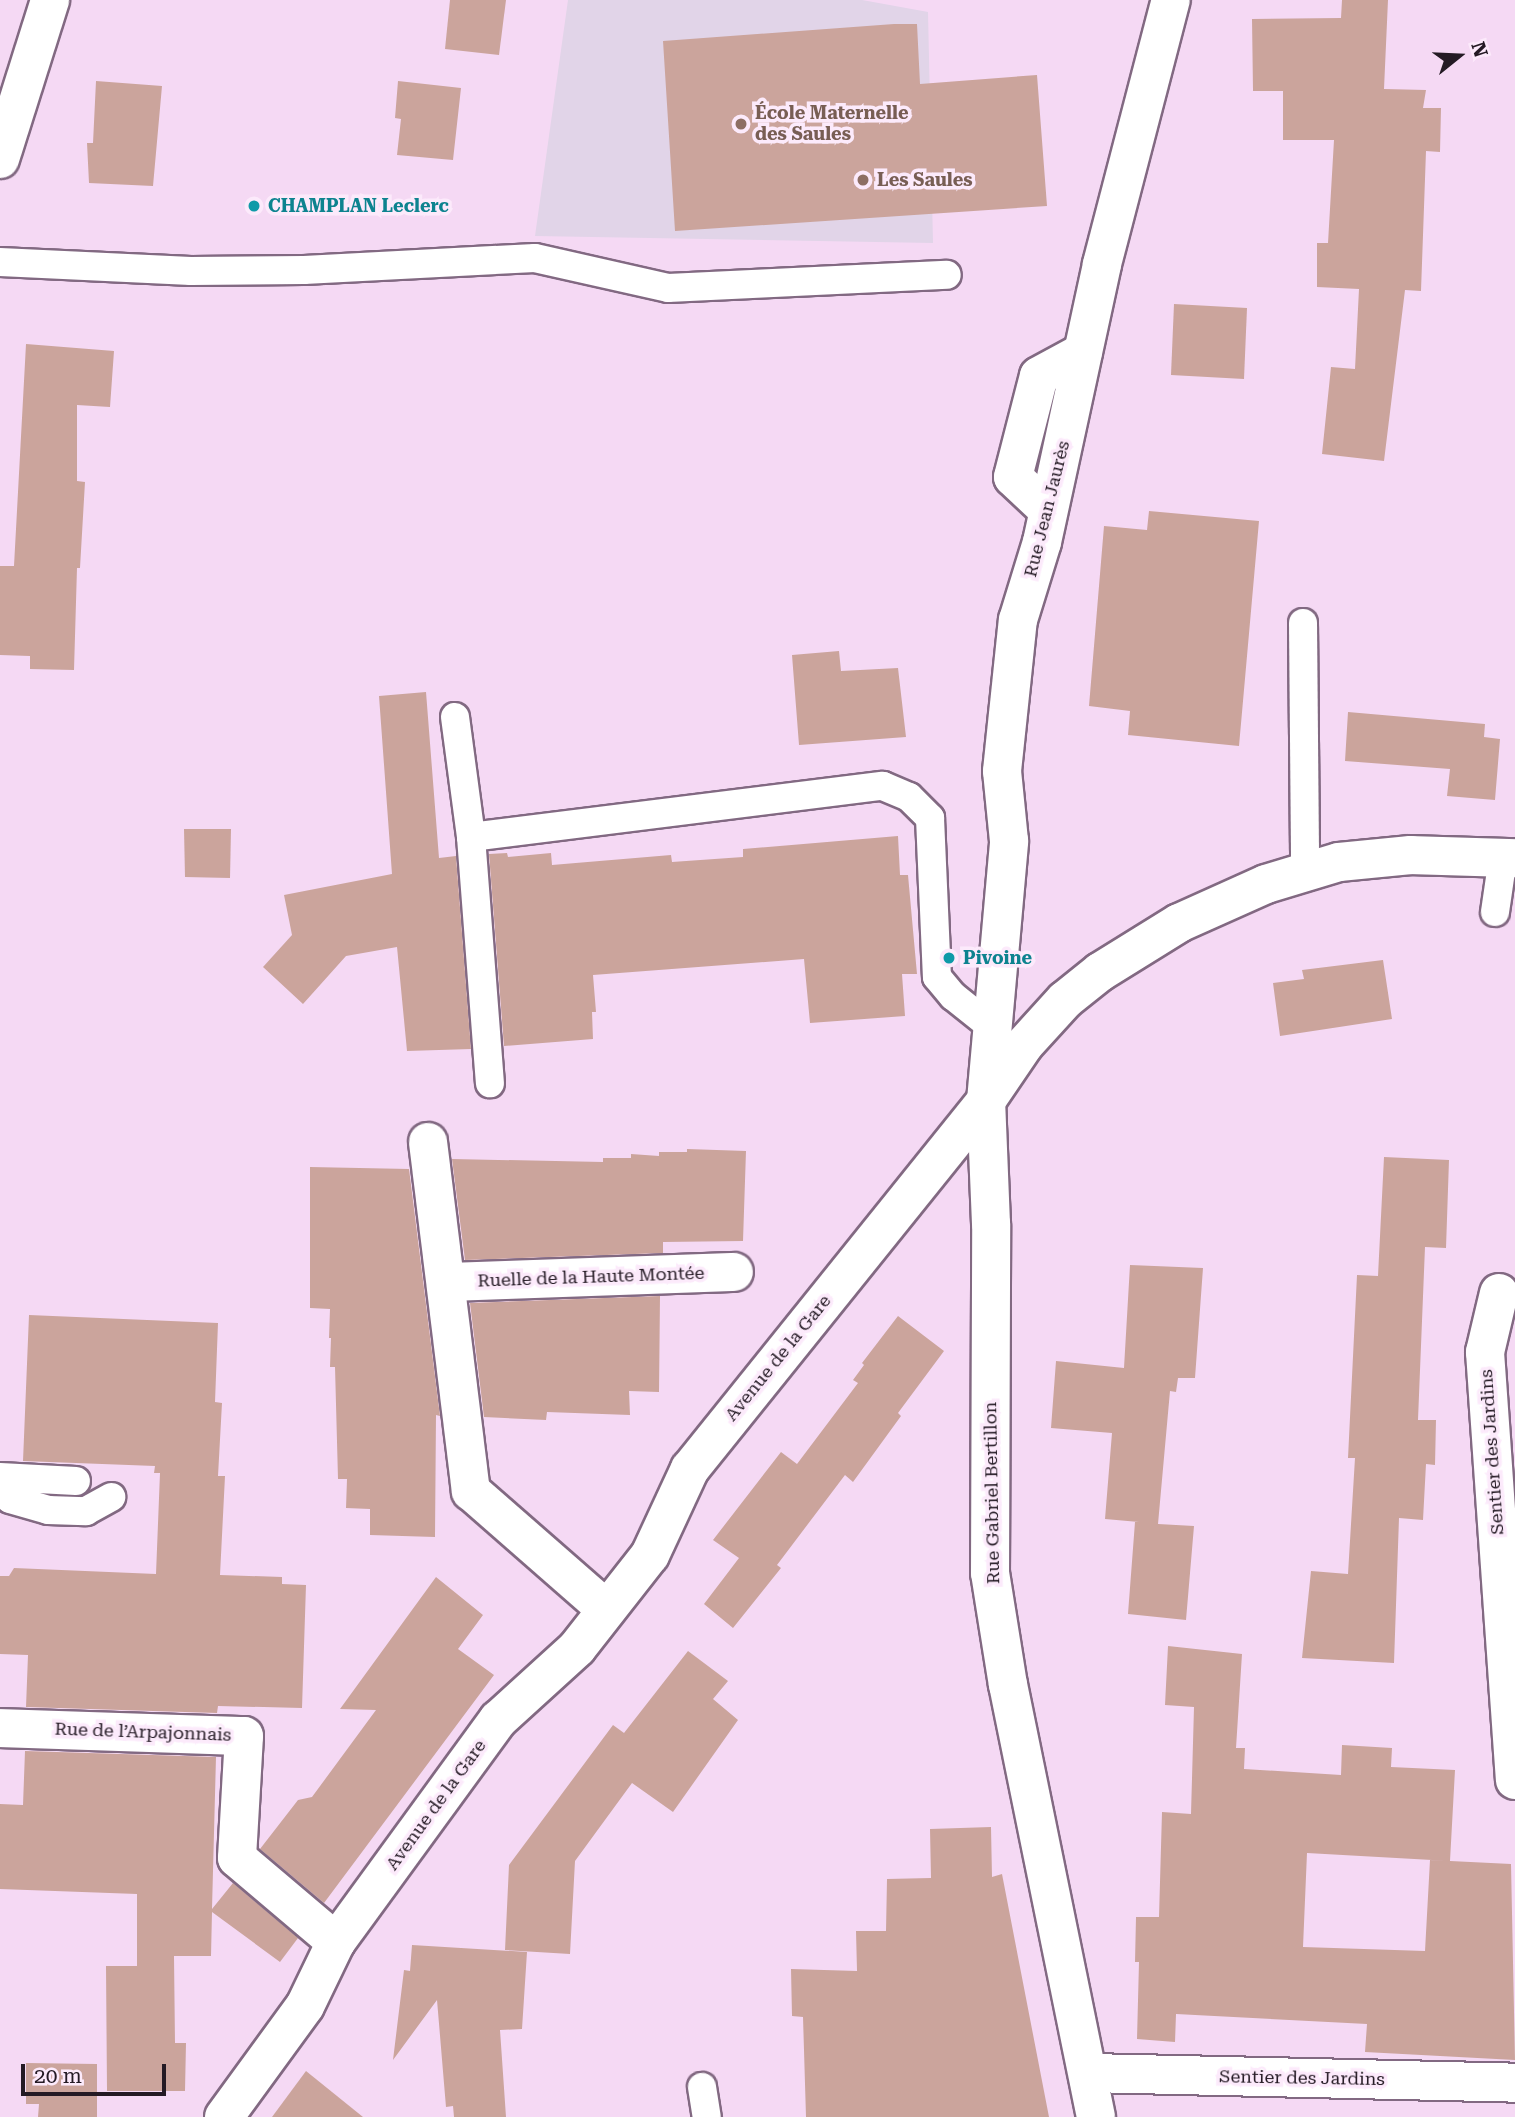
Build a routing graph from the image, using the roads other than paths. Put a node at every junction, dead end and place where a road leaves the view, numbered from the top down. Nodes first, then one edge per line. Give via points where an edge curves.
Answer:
1 (50, 0) edge
2 (1171, 0) edge
3 (0, 159) edge
4 (0, 262) edge
5 (947, 275) dead end
6 (1303, 623) dead end
7 (455, 717) dead end
8 (471, 837) junction
9 (1509, 858) edge
10 (1305, 872) junction
11 (1495, 912) dead end
12 (993, 1028) junction
13 (490, 1083) dead end
14 (986, 1101) junction
15 (428, 1142) dead end
16 (734, 1272) dead end
17 (447, 1282) junction
18 (1499, 1293) dead end
19 (0, 1477) edge
20 (76, 1481) dead end
21 (0, 1486) edge
22 (111, 1497) dead end
23 (607, 1609) junction
24 (0, 1728) edge
25 (1515, 1780) edge
26 (336, 1942) junction
27 (1089, 2073) junction
28 (1515, 2083) edge
29 (702, 2087) dead end
30 (224, 2117) edge
31 (707, 2117) edge
32 (1096, 2117) edge

1 - 3 street
2 - 12 street, Rue Jean Jaurès via 1102,264 1048,510 1018,620 1002,771 1009,841
4 - 5 lane via 204,271 535,258 668,288
6 - 10 lane
7 - 8 lane
8 - 12 lane via 883,786 909,797 930,818 937,977
8 - 13 lane
9 - 10 street, Avenue de la Gare via 1411,855 1339,862
9 - 11 lane
10 - 14 street, Avenue de la Gare via 1266,884 1179,923 1100,972 1065,1000 1024,1045
12 - 14 street, Rue Gabriel Bertillon
14 - 23 street, Avenue de la Gare via 690,1469 650,1555
14 - 27 street, Rue Gabriel Bertillon via 990,1573 1008,1685
15 - 17 street
16 - 17 street, Ruelle de la Haute Montée
17 - 23 street via 471,1491
18 - 25 street, Sentier des Jardins via 1485,1352
19 - 20 lane
21 - 22 lane via 10,1499 48,1510 86,1511
23 - 26 street, Avenue de la Gare via 577,1648 498,1720
24 - 26 street, Rue de l’Arpajonnais via 244,1736 237,1858
26 - 30 street, Avenue de la Gare via 305,2006
27 - 28 street, Sentier des Jardins
27 - 32 street, Rue Gabriel Bertillon
29 - 31 lane

